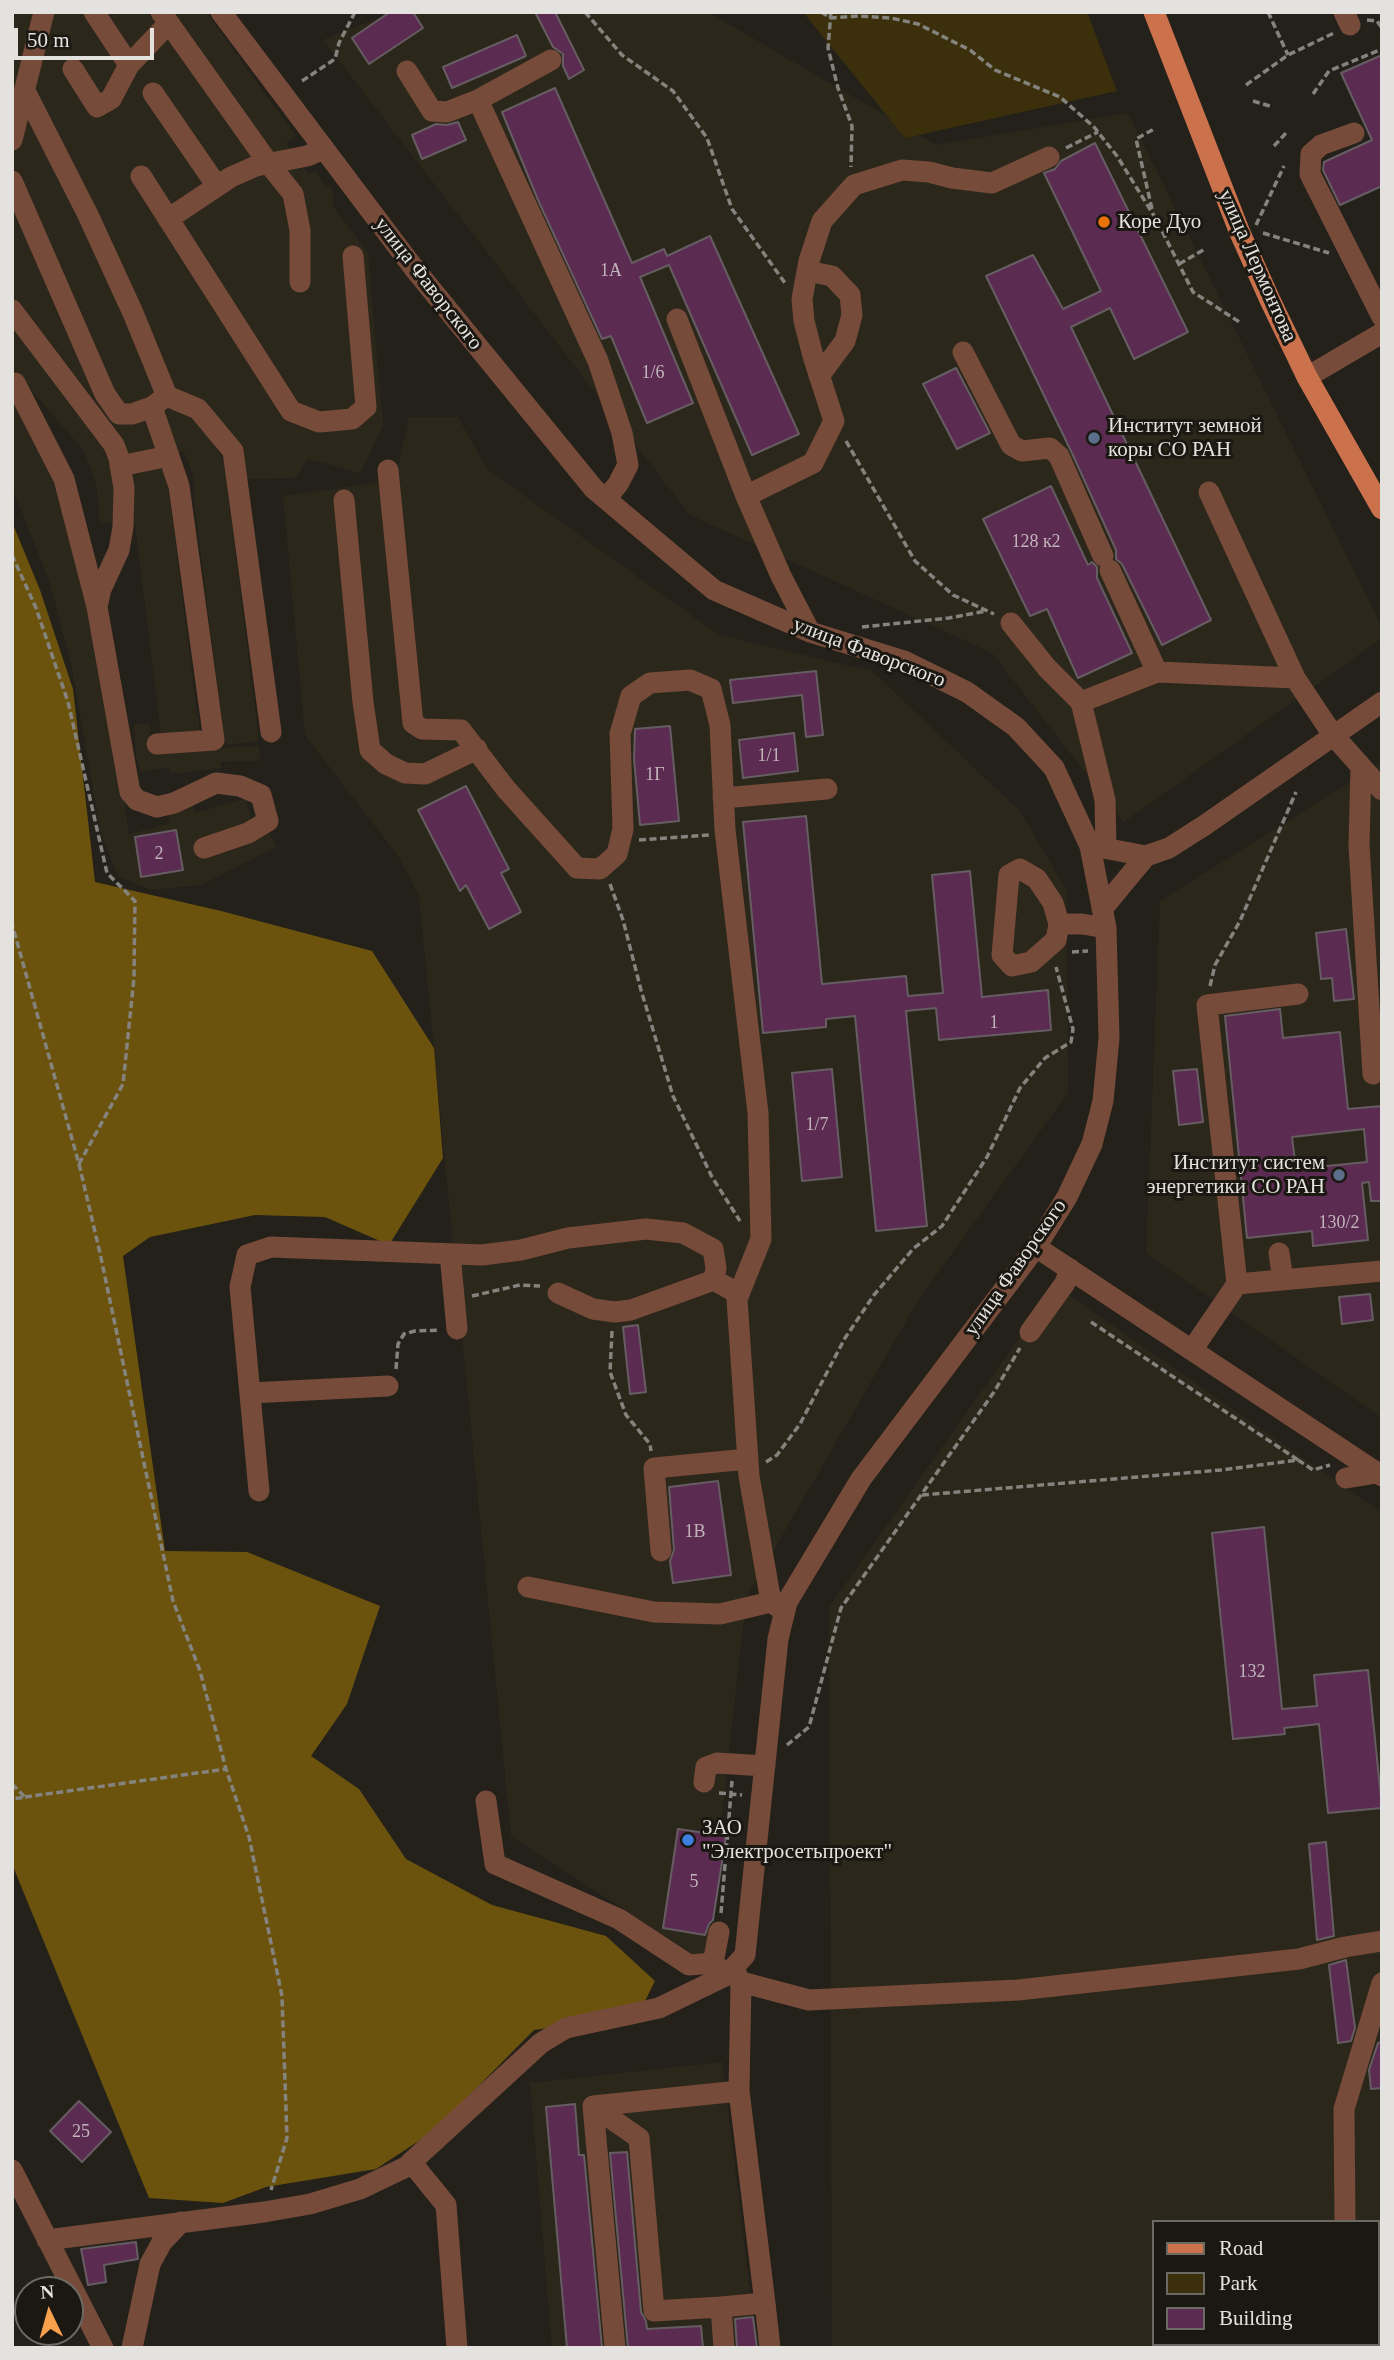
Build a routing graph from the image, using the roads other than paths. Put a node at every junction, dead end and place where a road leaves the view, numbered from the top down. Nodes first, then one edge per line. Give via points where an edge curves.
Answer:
1 (44, 12) edge
2 (94, 12) edge
3 (221, 12) edge
4 (1154, 12) edge
5 (165, 18) edge
6 (551, 60) dead end
7 (129, 65) junction
8 (73, 69) dead end
9 (407, 71) dead end
10 (25, 91) junction
11 (153, 93) dead end
12 (478, 100) junction
13 (1354, 133) dead end
14 (12, 140) edge
15 (324, 149) junction
16 (1049, 157) road end
17 (269, 164) junction
18 (141, 176) dead end
19 (12, 181) edge
20 (217, 187) junction
21 (168, 219) junction
22 (353, 256) dead end
23 (807, 271) junction
24 (300, 282) dead end
25 (12, 310) edge
26 (1382, 317) edge
27 (677, 319) dead end
28 (1382, 333) edge
29 (963, 352) dead end
30 (820, 376) junction
31 (1307, 377) junction
32 (15, 383) dead end
33 (160, 401) junction
34 (169, 456) junction
35 (120, 466) junction
36 (388, 470) dead end
37 (1209, 492) dead end
38 (746, 496) junction
39 (606, 499) junction
40 (344, 500) dead end
41 (1382, 509) edge
42 (97, 607) junction
43 (1011, 623) road end
44 (810, 632) junction
45 (1157, 672) junction
46 (1295, 678) junction
47 (1081, 702) junction
48 (1382, 702) edge
49 (271, 732) dead end
50 (1333, 736) junction
51 (157, 744) dead end
52 (477, 749) junction
53 (1361, 766) junction
54 (827, 789) dead end
55 (1382, 790) edge
56 (723, 798) junction
57 (1098, 847) junction
58 (204, 848) dead end
59 (1146, 856) junction
60 (1104, 918) junction
61 (1057, 939) road end
62 (1298, 995) dead end
63 (1373, 1074) dead end
64 (1036, 1247) junction
65 (1279, 1253) dead end
66 (450, 1254) junction
67 (1070, 1269) junction
68 (1382, 1271) edge
69 (714, 1280) junction
70 (1283, 1280) junction
71 (1237, 1284) junction
72 (558, 1293) road end
73 (739, 1294) junction
74 (457, 1329) road end
75 (1030, 1332) road end
76 (1192, 1350) junction
77 (388, 1385) road end
78 (250, 1393) junction
79 (755, 1462) junction
80 (1341, 1470) road end
81 (1379, 1474) edge
82 (259, 1492) dead end
83 (661, 1551) dead end
84 (528, 1587) dead end
85 (778, 1607) junction
86 (765, 1766) junction
87 (704, 1782) dead end
88 (486, 1801) dead end
89 (719, 1932) road end
90 (1382, 1941) edge
91 (732, 1969) junction
92 (1382, 1983) edge
93 (739, 2091) junction
94 (593, 2106) junction
95 (411, 2162) junction
96 (12, 2170) edge
97 (18, 2198) edge
98 (1345, 2220) edge
99 (181, 2221) junction
100 (47, 2240) junction
101 (765, 2304) junction
102 (721, 2307) junction
103 (103, 2348) edge
104 (132, 2348) edge
105 (457, 2348) edge
106 (615, 2348) edge
107 (724, 2348) edge
108 (770, 2348) edge

1 - 10 street
2 - 7 street
3 - 15 street, улица Фаворского
4 - 31 main road, улица Лермонтова via 1240,233
5 - 7 street
5 - 17 street
6 - 12 street
7 - 8 street via 111,99 97,107
9 - 12 street via 432,111 447,112
10 - 14 street
10 - 33 street via 94,227
11 - 20 street
12 - 39 street via 598,361 622,433 628,466
13 - 26 street via 1321,145 1311,154 1310,174
15 - 17 street
15 - 39 street, улица Фаворского via 413,267
16 - 23 street via 992,183 902,170 854,186 822,221
17 - 20 street
17 - 24 street via 293,194 300,230
18 - 21 street
19 - 33 street via 105,394 119,414 132,414
20 - 21 street
21 - 22 street via 291,411 319,422 352,419 366,407
23 - 30 street via 804,321
23 - 30 street via 832,276 850,295 852,315 845,341
25 - 35 street via 114,445
27 - 38 street
28 - 31 street
29 - 45 street via 1011,445 1022,451 1050,448 1059,456
30 - 38 street via 834,421 813,463
31 - 41 main road, улица Лермонтова
32 - 42 street via 64,479
33 - 34 street
33 - 49 street via 198,409 233,451
34 - 35 street
34 - 51 street via 179,486 214,740
35 - 42 street via 123,527
36 - 52 street via 412,723 422,729 461,730
37 - 46 street
38 - 44 street
39 - 44 street, улица Фаворского via 715,590
40 - 52 street via 370,750 395,769 425,774
42 - 58 street via 126,772 137,800 157,807 216,783 261,795 268,821
43 - 47 street
44 - 57 street, улица Фаворского via 904,661 967,692 1016,727 1054,768
45 - 46 street
45 - 47 street
46 - 50 street
47 - 57 street via 1105,800
48 - 50 street
50 - 53 street
50 - 59 street via 1205,825
52 - 56 street via 576,868 600,869 617,854 623,830 620,734 631,696 650,682 690,680 711,689 720,725
53 - 55 street
53 - 63 street via 1359,845
54 - 56 street
56 - 73 street via 758,1113 761,1240
57 - 59 street
57 - 60 street, улица Фаворского
59 - 60 street
60 - 61 street
60 - 64 street, улица Фаворского via 1109,1038 1103,1101 1087,1155
62 - 71 street via 1207,1005
64 - 67 street
64 - 85 street, улица Фаворского via 861,1479
65 - 70 street
66 - 69 street via 482,1255 568,1238 658,1230 683,1233 713,1249
66 - 74 street
66 - 78 street via 271,1247 247,1255 240,1287
67 - 75 street
67 - 76 street
68 - 70 street
69 - 72 street via 615,1312 593,1309
69 - 73 street
70 - 71 street
71 - 76 street
73 - 79 street
76 - 81 street
77 - 78 street
78 - 82 street
79 - 83 street via 653,1468
79 - 85 street
80 - 81 street
84 - 85 street via 654,1612 720,1614
85 - 86 street, улица Фаворского
86 - 87 street via 717,1763 706,1767
86 - 91 street, улица Фаворского
88 - 91 street via 495,1864 619,1919 689,1965
89 - 91 street
90 - 91 street via 1299,1959 1018,1990 809,2000
91 - 93 street
91 - 95 street via 659,2008 566,2028 541,2043
92 - 98 street via 1343,2109
93 - 94 street
93 - 101 street
94 - 102 street via 639,2138 654,2311
94 - 106 street
95 - 99 street via 359,2189 310,2204
95 - 105 street via 446,2205
96 - 97 street
97 - 100 street
99 - 100 street
99 - 104 street via 150,2264
100 - 103 street
101 - 102 street
101 - 108 street
102 - 107 street

